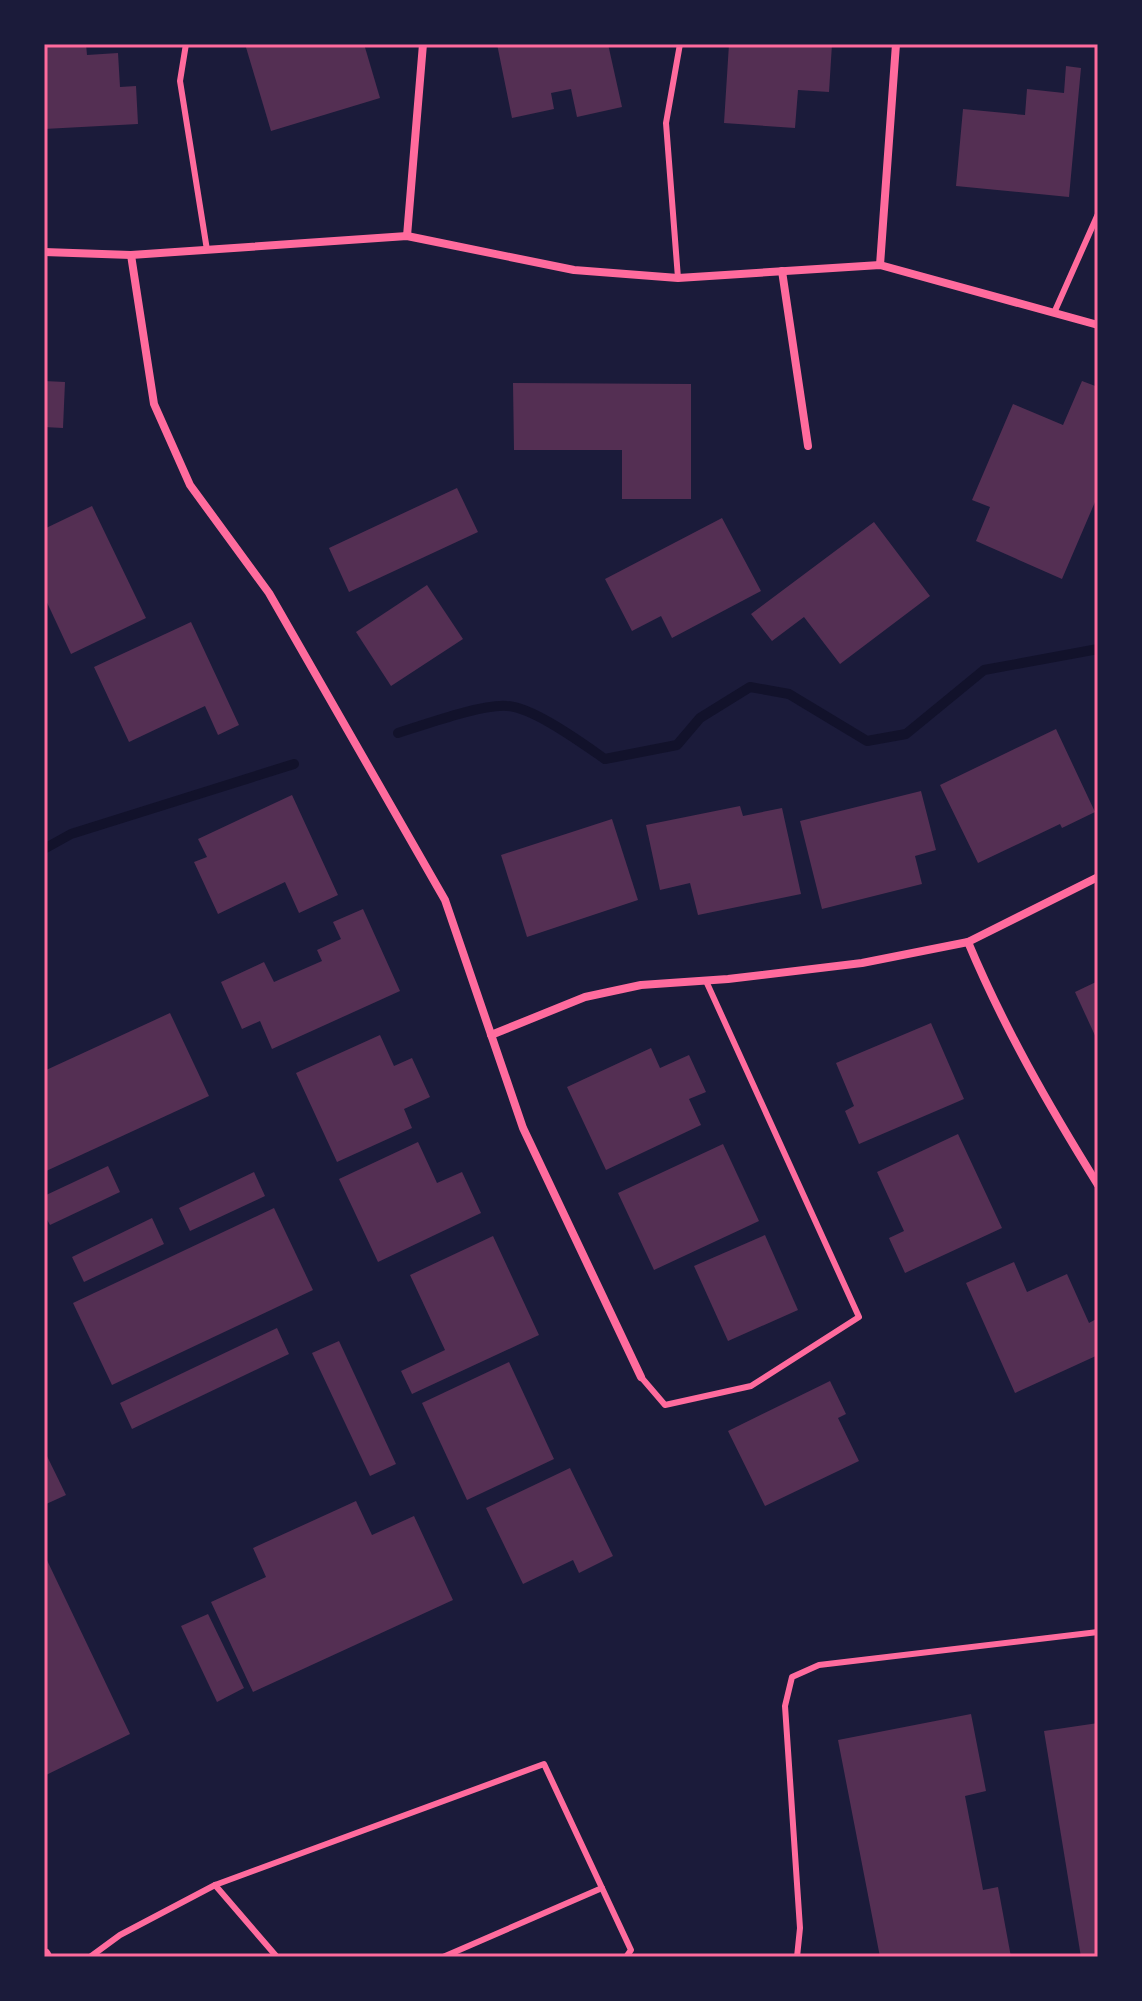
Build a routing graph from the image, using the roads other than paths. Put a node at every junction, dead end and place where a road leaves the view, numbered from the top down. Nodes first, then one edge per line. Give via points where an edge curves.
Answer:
1 (186, 44) edge
2 (423, 44) edge
3 (680, 44) edge
4 (896, 44) edge
5 (1098, 214) edge
6 (407, 236) junction
7 (207, 250) junction
8 (44, 252) edge
9 (131, 255) junction
10 (880, 265) junction
11 (782, 271) junction
12 (678, 278) junction
13 (1054, 313) junction
14 (1098, 325) edge
15 (808, 446) dead end
16 (1098, 877) edge
17 (968, 942) junction
18 (706, 981) junction
19 (491, 1035) junction
20 (1098, 1185) edge
21 (641, 1377) joint
22 (1098, 1632) edge
23 (215, 1885) junction
24 (602, 1888) junction
25 (90, 1957) edge
26 (277, 1957) edge
27 (443, 1957) edge
28 (626, 1957) edge
29 (797, 1957) edge

1 - 7 lane via 180,81
2 - 6 street
3 - 12 lane via 666,123
4 - 10 street
5 - 13 lane
6 - 7 street
6 - 12 street via 574,270
7 - 9 street
8 - 9 street
9 - 19 street via 154,404 190,485 269,593 445,900
10 - 11 street
10 - 13 street
11 - 12 street
11 - 15 street
13 - 14 street
16 - 17 street
17 - 18 street via 862,963
17 - 20 street via 1026,1067
18 - 19 street via 641,985 585,997
18 - 21 lane via 859,1317 751,1386 665,1405
19 - 21 street via 523,1128
22 - 29 lane via 819,1665 792,1677 785,1706 800,1928
23 - 24 lane via 544,1764
23 - 25 lane via 120,1935
23 - 26 lane
24 - 27 lane
24 - 28 lane via 631,1950

